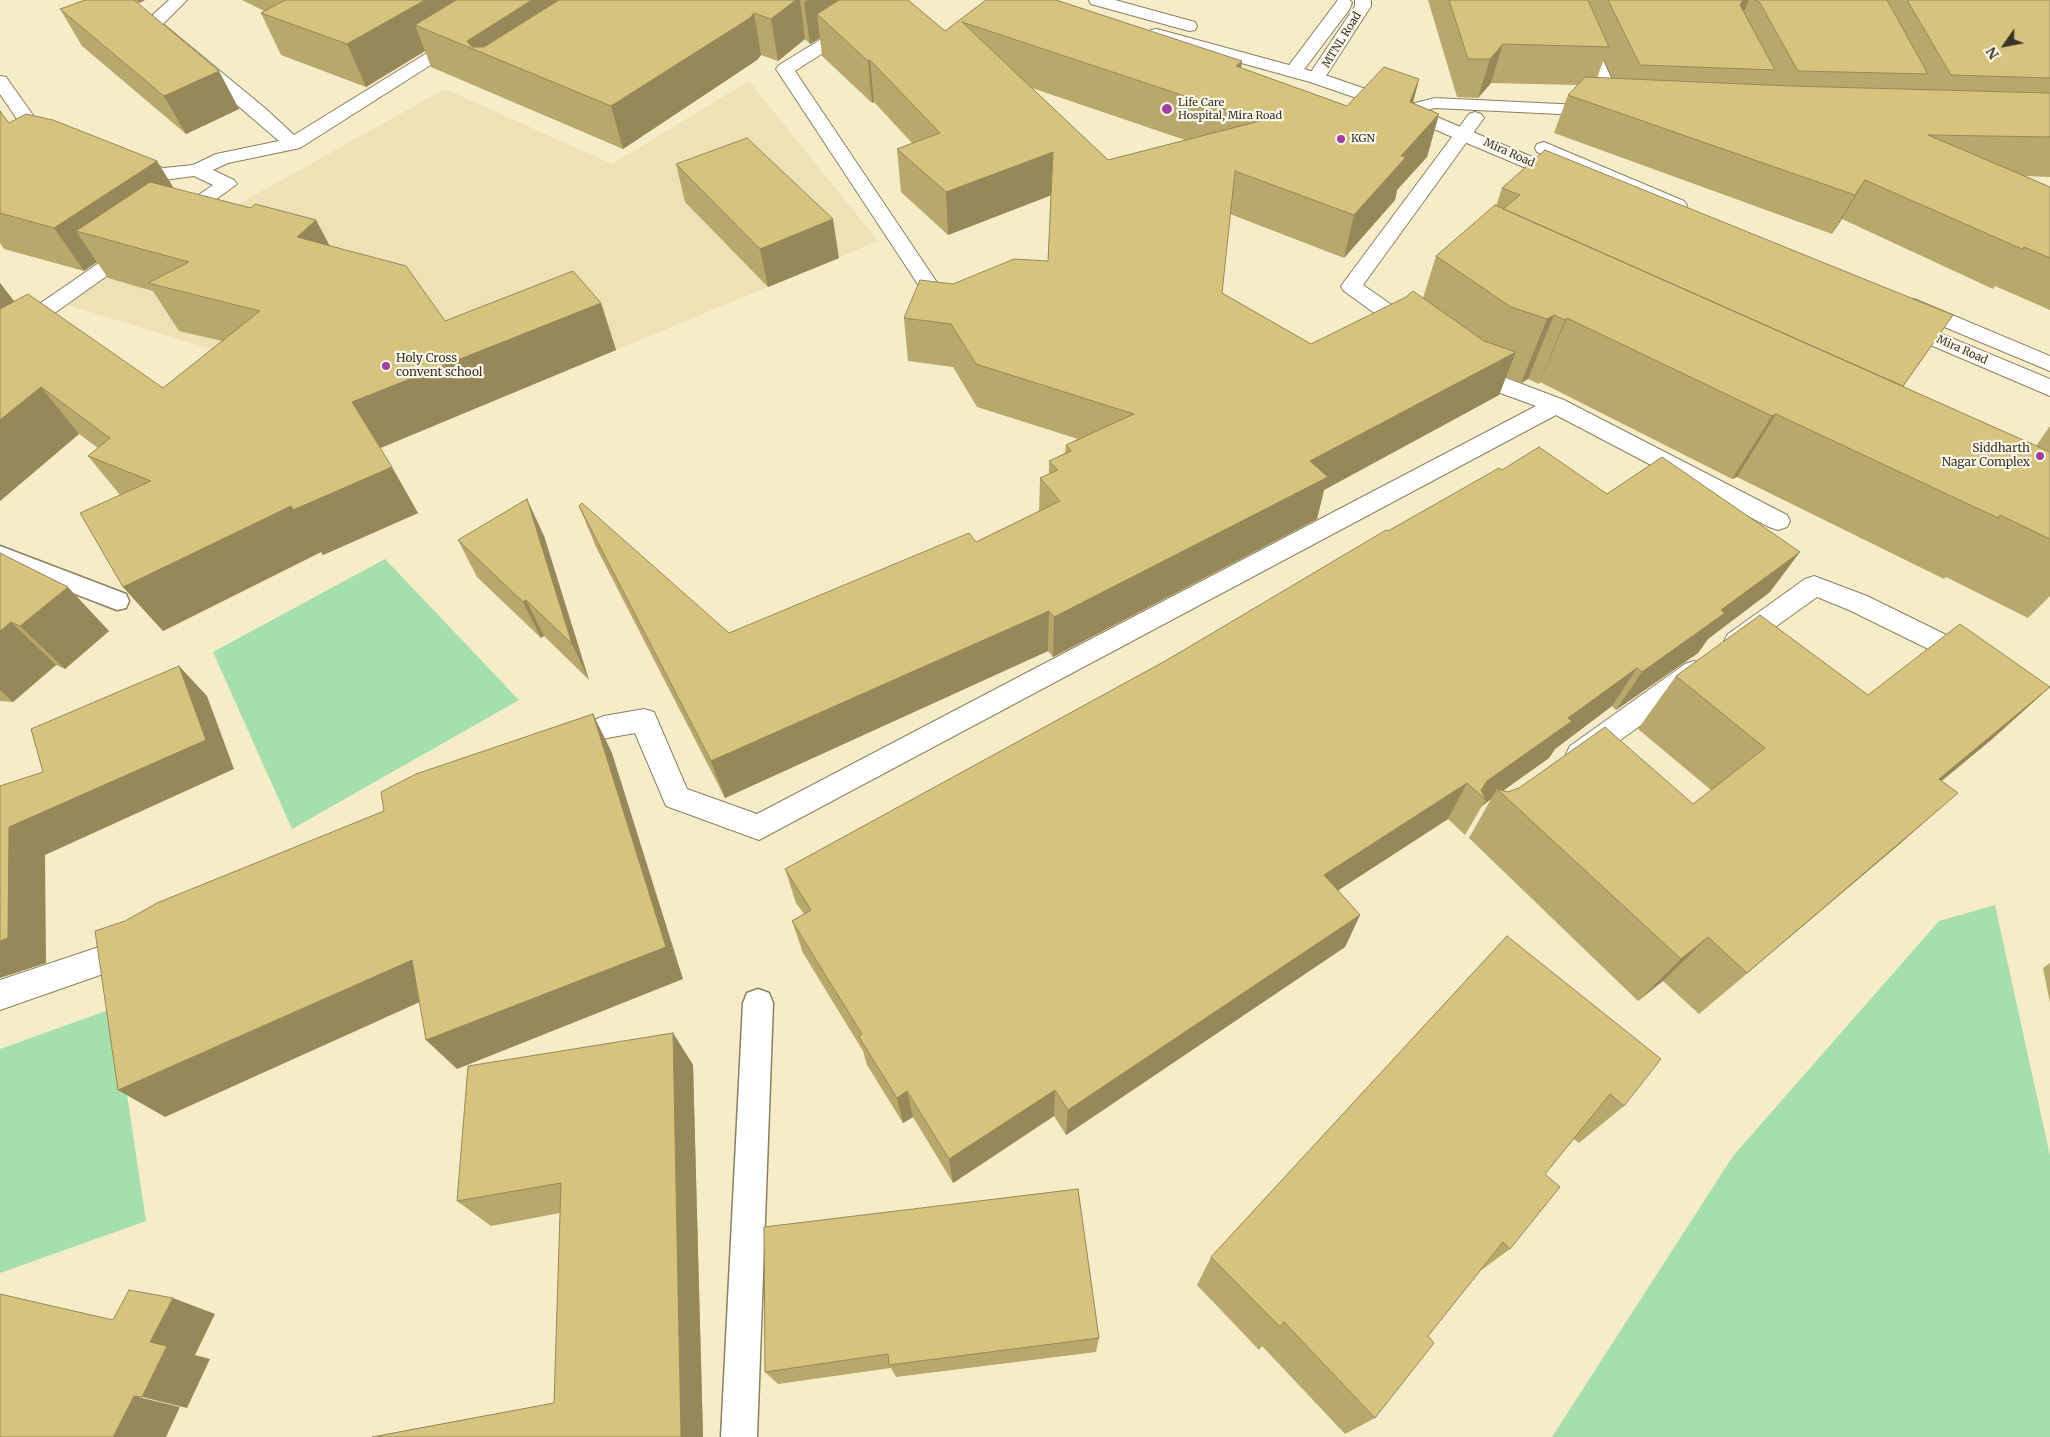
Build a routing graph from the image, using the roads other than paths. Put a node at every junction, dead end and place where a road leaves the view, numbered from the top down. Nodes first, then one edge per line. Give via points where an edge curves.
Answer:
1 (179, 0) edge
2 (525, 0) edge
3 (896, 0) edge
4 (1097, 0) edge
5 (1345, 0) edge
6 (1363, 0) edge
7 (1568, 0) edge
8 (1144, 31) edge
9 (1304, 59) junction
10 (1293, 72) junction
11 (1322, 72) junction
12 (0, 81) edge
13 (1435, 103) junction
14 (1409, 110) junction
15 (1617, 111) junction
16 (1636, 112) edge
17 (1477, 126) junction
18 (22, 141) junction
19 (1530, 142) dead end
20 (293, 144) junction
21 (41, 146) edge
22 (0, 159) edge
23 (108, 161) edge
24 (197, 170) junction
25 (1694, 212) edge
26 (1647, 213) edge
27 (928, 284) edge
28 (1895, 298) edge
29 (1885, 317) edge
30 (0, 341) edge
31 (1430, 343) edge
32 (1454, 360) edge
33 (2050, 364) edge
34 (2050, 388) edge
35 (1556, 405) junction
36 (1778, 521) dead end
37 (0, 555) edge
38 (117, 601) edge
39 (1993, 669) edge
40 (541, 754) edge
41 (1558, 770) edge
42 (157, 942) edge
43 (0, 995) edge
44 (758, 1003) dead end
45 (739, 1437) edge

1 - 20 street via 154,24
2 - 20 street
3 - 27 street via 785,69
4 - 9 street, Mira Road
5 - 9 street, MTNL Road
6 - 11 street, MTNL Road via 1363,6
7 - 15 lane
8 - 10 street, Mira Road
9 - 10 street, MTNL Road
9 - 11 street, Mira Road
10 - 11 street, Mira Road
11 - 13 street, Mira Road
11 - 14 street, Mira Road
12 - 18 street via 33,128
13 - 14 street
13 - 15 street
13 - 17 street, Mira Road
14 - 17 street, Mira Road
15 - 16 street
17 - 26 street, Mira Road
17 - 31 street via 1351,286
18 - 21 street
18 - 22 street
19 - 25 street, Mira Road
20 - 24 street via 223,158
23 - 24 street via 164,174
24 - 30 street via 228,184
28 - 33 street, Mira Road
29 - 34 street, Mira Road
32 - 35 street via 1478,377
35 - 36 street
35 - 40 street via 759,827 676,797 644,720 604,727
37 - 38 lane
39 - 41 street via 1858,603 1814,586
42 - 43 street
44 - 45 lane

